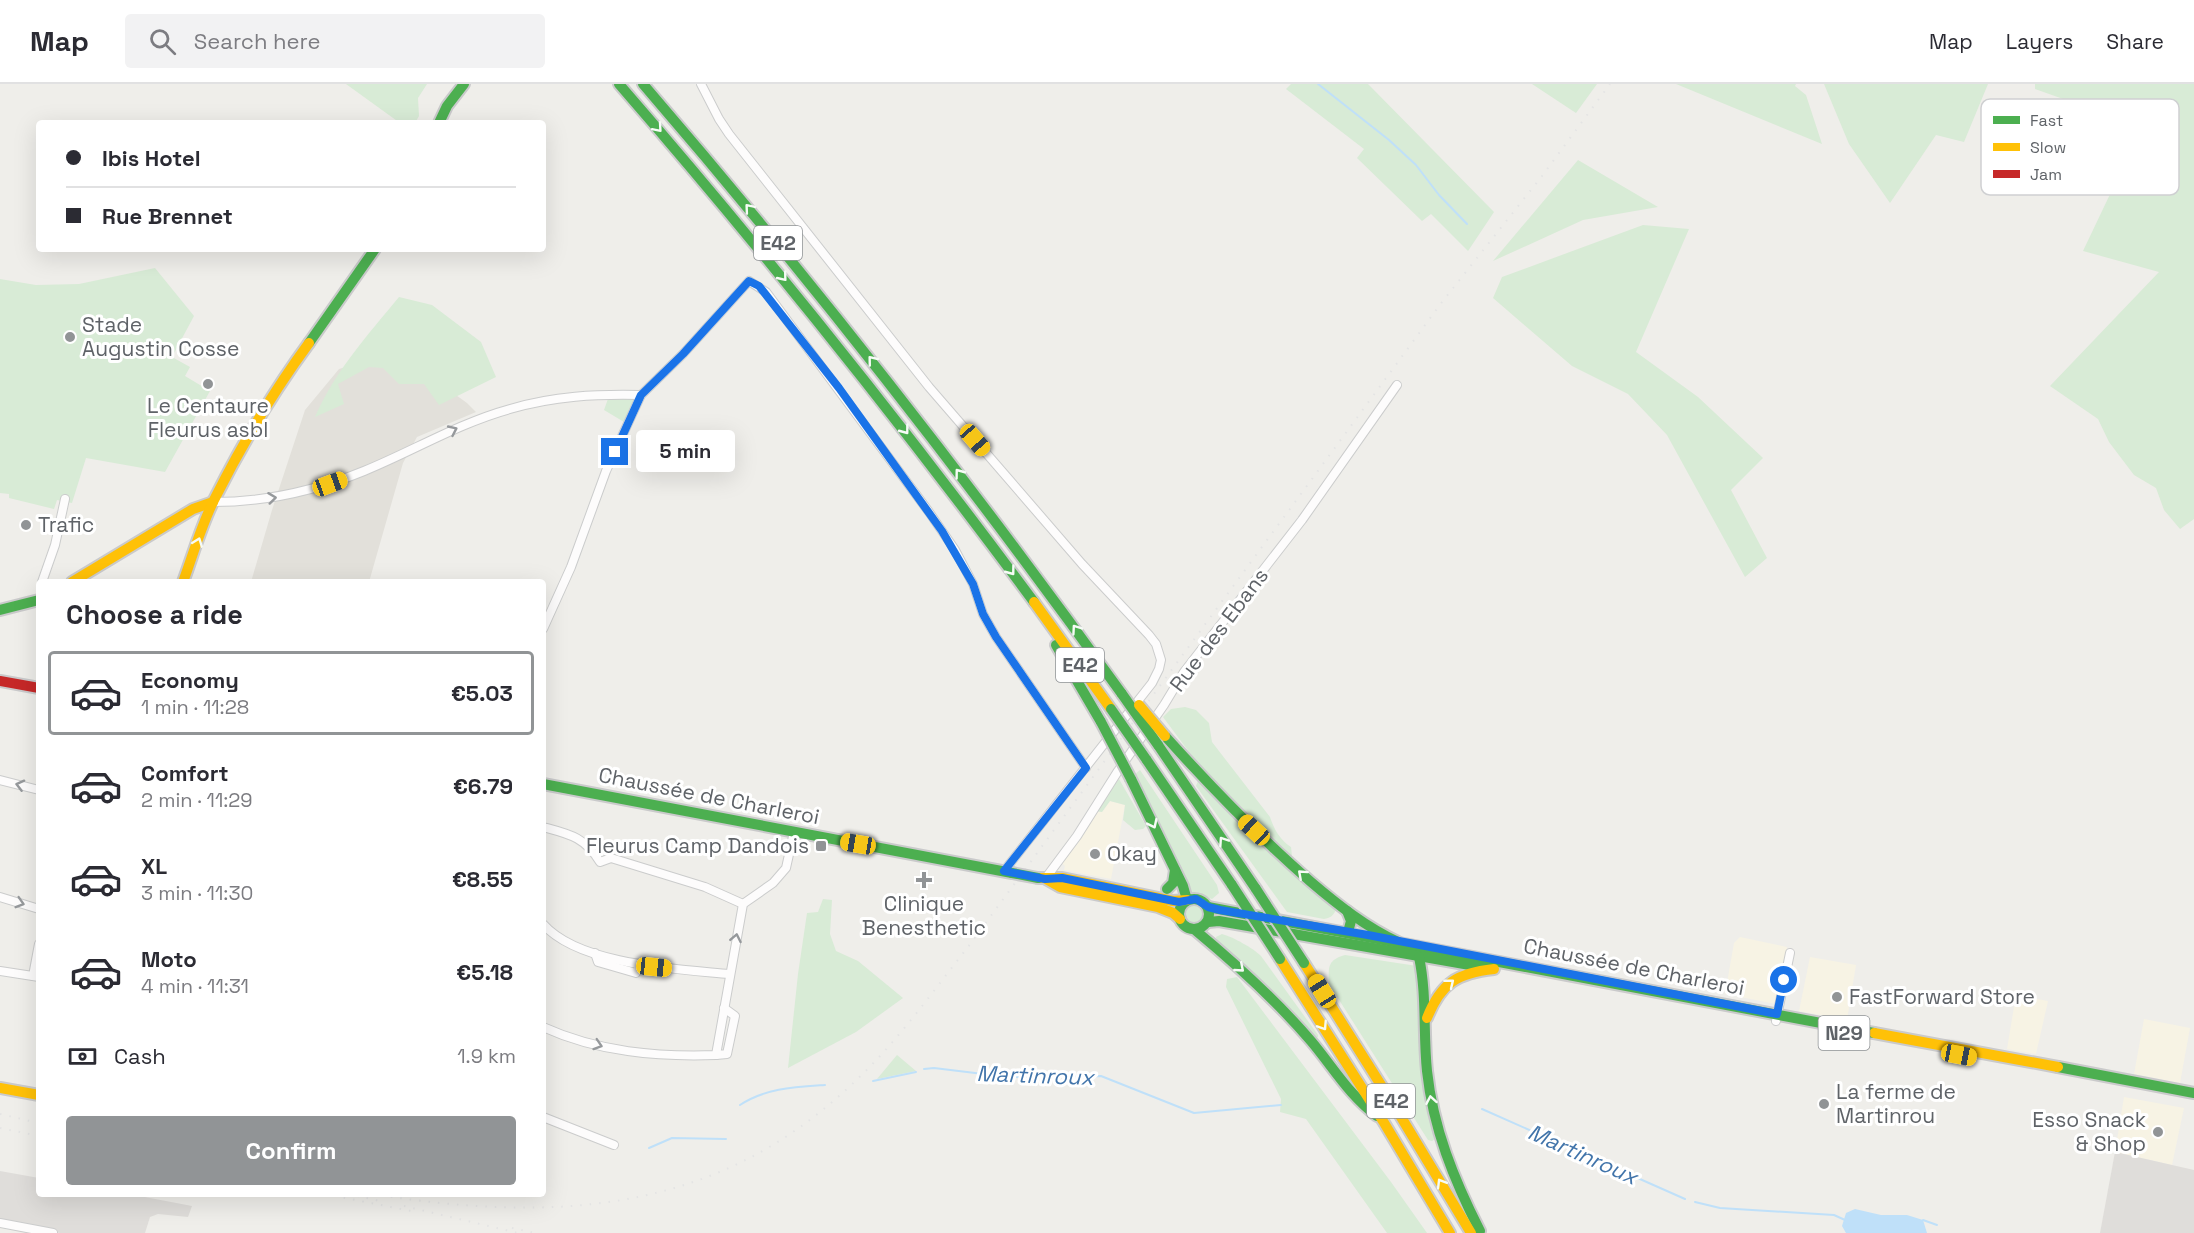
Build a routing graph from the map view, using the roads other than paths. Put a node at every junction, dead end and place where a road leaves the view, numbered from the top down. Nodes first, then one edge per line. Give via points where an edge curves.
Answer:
1 (464, 84) edge
2 (619, 84) edge
3 (643, 84) edge
4 (701, 84) edge
5 (440, 120) edge
6 (373, 252) edge
7 (1397, 385) dead end
8 (641, 395) junction
9 (65, 499) dead end
10 (213, 502) junction
11 (43, 579) edge
12 (77, 579) edge
13 (184, 579) edge
14 (36, 601) edge
15 (0, 610) edge
16 (1048, 620) junction
17 (546, 621) edge
18 (0, 681) edge
19 (36, 687) edge
20 (1162, 740) junction
21 (1086, 768) junction
22 (0, 780) edge
23 (546, 787) edge
24 (36, 789) edge
25 (546, 828) edge
26 (794, 832) junction
27 (1175, 870) junction
28 (1008, 872) junction
29 (1041, 879) junction
30 (1088, 888) junction
31 (1115, 889) junction
32 (0, 897) edge
33 (1187, 900) junction
34 (743, 903) junction
35 (1208, 907) junction
36 (36, 908) edge
37 (1347, 911) junction
38 (1180, 919) junction
39 (1208, 922) junction
40 (546, 927) edge
41 (1195, 930) junction
42 (1348, 932) junction
43 (1334, 941) junction
44 (1403, 942) junction
45 (1790, 953) dead end
46 (1419, 957) junction
47 (1494, 969) junction
48 (0, 971) edge
49 (729, 974) junction
50 (36, 976) edge
51 (724, 1008) junction
52 (1777, 1017) junction
53 (1425, 1022) junction
54 (546, 1028) edge
55 (716, 1054) junction
56 (0, 1088) edge
57 (2194, 1093) edge
58 (36, 1094) edge
59 (2194, 1100) edge
60 (546, 1118) edge
61 (1383, 1120) junction
62 (614, 1145) dead end
63 (0, 1223) edge
64 (53, 1233) edge
65 (1450, 1233) edge
66 (1471, 1233) edge
67 (1480, 1233) edge

1 - 5 main road
2 -> 16 main road, E42 via 809,309
20 -> 3 main road, E42, bridge via 1141,706 1122,694 908,405
4 - 21 street via 729,134 929,387 1156,644 1161,660 1156,678
6 - 10 main road via 291,368
7 - 29 street, Rue des Ebans via 1302,520 1184,672 1077,836
10 -> 8 street via 280,497 316,489 472,422 552,398
8 - 17 street
8 - 21 street via 749,281 759,286 839,388 942,531 973,584 996,637
9 - 11 street
10 - 12 main road via 193,509
13 -> 10 main road
14 - 15 main road
16 -> 27 main road, bridge via 1057,647 1131,778
16 -> 61 main road, E42, bridge via 1232,885
18 - 19 main road
37 -> 20 main road
66 -> 20 main road, E42, bridge
21 - 28 street
24 -> 22 street
23 - 26 main road, Chaussée de Charleroi / N29
25 - 34 street via 575,835 600,862 611,858
26 - 28 main road, Chaussée de Charleroi / N29
26 - 34 street via 786,868 773,883
27 - 31 main road via 1173,883 1159,894
27 - 33 main road
28 - 29 main road, Chaussée de Charleroi / N29, bridge
29 - 30 main road, N29 via 1060,887
30 - 31 main road, N29
30 - 38 main road, N29 via 1173,913
31 - 33 main road, N29 via 1173,901
32 -> 36 street
33 - 35 main road, N29 via 1196,899
33 - 38 main road via 1180,909
49 -> 34 street
35 - 39 main road
35 - 42 main road, Chaussée de Charleroi / N29
37 - 42 main road via 1351,921
37 - 44 main road via 1373,930
38 - 41 main road, N29
39 - 41 main road
39 - 43 main road, Chaussée de Charleroi / N29
40 - 49 street via 554,935 595,953 598,963 636,973 640,966
41 -> 61 main road via 1274,1000 1364,1107
42 - 43 main road
42 - 44 main road, Chaussée de Charleroi / N29
43 - 46 main road, Chaussée de Charleroi / N29
44 - 46 main road
44 - 52 main road, Chaussée de Charleroi / N29
45 - 52 street
46 - 47 main road, Chaussée de Charleroi / N29
46 - 53 main road
47 - 52 main road, Chaussée de Charleroi / N29
53 -> 47 main road via 1435,999 1453,979
48 - 50 street
49 - 51 street
51 - 55 street
51 - 55 street via 735,1016 727,1054
52 - 57 main road, Chaussée de Charleroi / N29
52 - 59 main road, Chaussée de Charleroi / N29
67 -> 53 main road via 1451,1171 1431,1103
54 -> 55 street via 615,1051
56 - 58 main road
60 - 62 street
61 - 65 main road, E42
63 - 64 street

